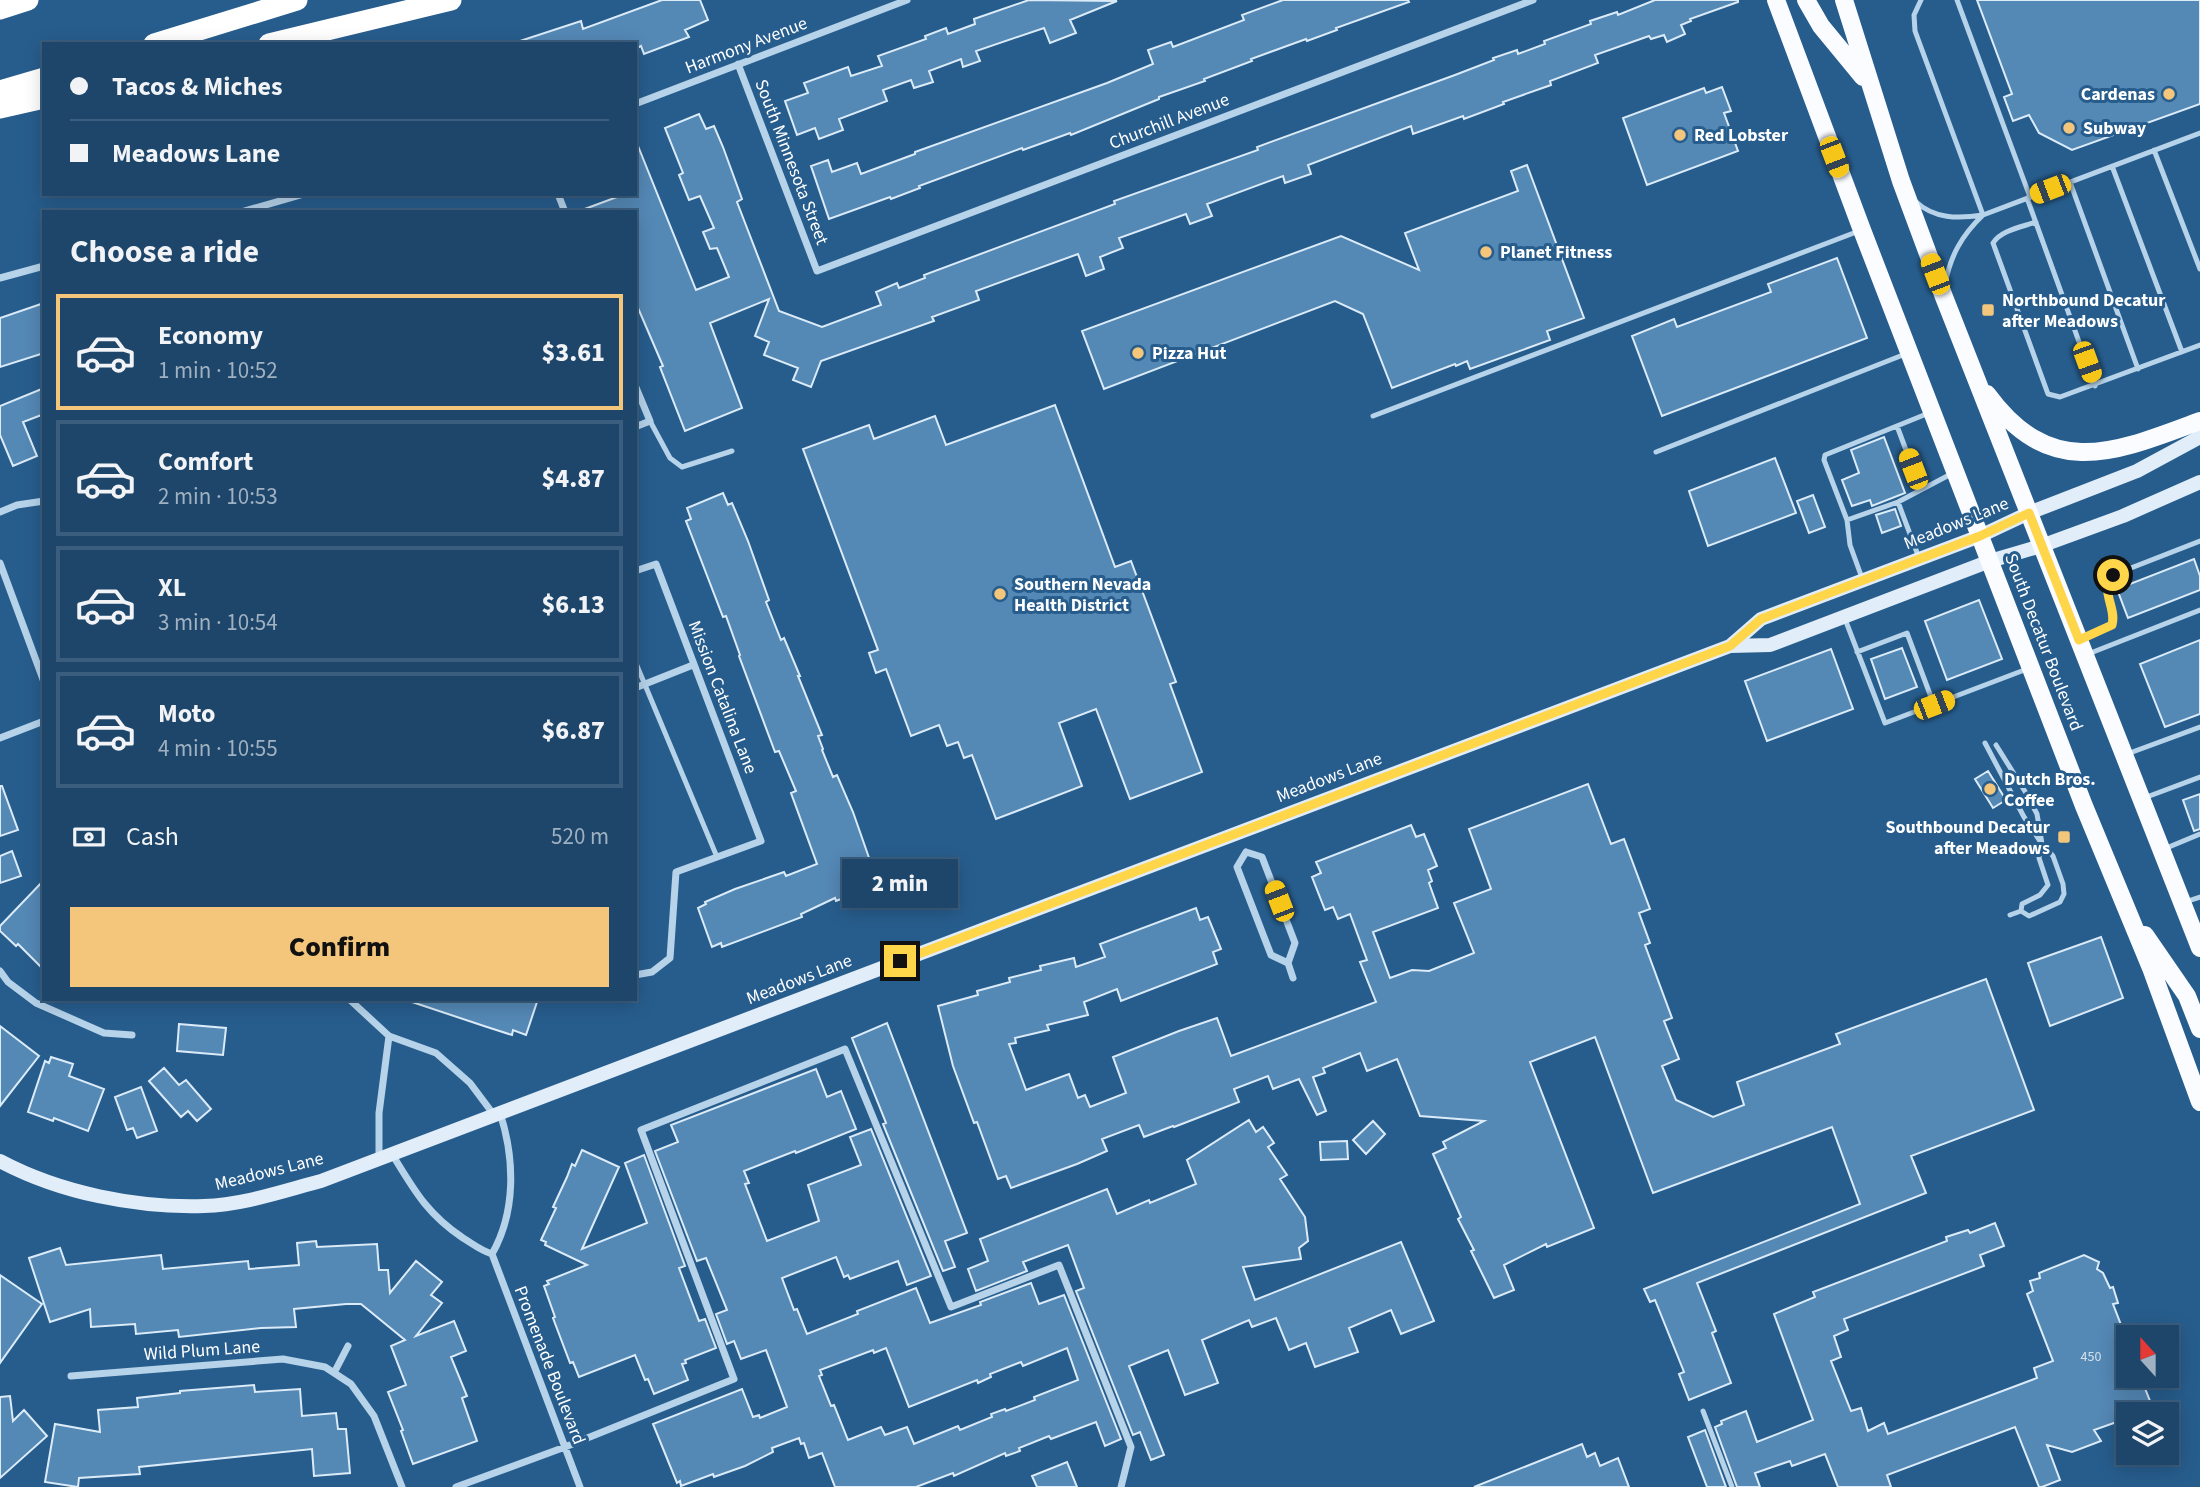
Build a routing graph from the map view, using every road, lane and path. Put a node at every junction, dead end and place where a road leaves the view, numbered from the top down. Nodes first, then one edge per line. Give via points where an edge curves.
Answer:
1 (28, 0) edge
2 (297, 0) edge
3 (452, 0) edge
4 (907, 0) edge
5 (1533, 0) edge
6 (1776, 0) edge
7 (1805, 0) edge
8 (1844, 0) edge
9 (1921, 0) edge
10 (1957, 0) edge
11 (0, 9) edge
12 (160, 42) edge
13 (277, 42) edge
14 (738, 64) junction
15 (42, 79) edge
16 (1869, 85) junction
17 (0, 91) edge
18 (42, 98) edge
19 (637, 103) edge
20 (0, 108) edge
21 (2199, 135) edge
22 (2154, 150) junction
23 (2112, 166) junction
24 (1901, 181) junction
25 (2070, 182) junction
26 (297, 196) edge
27 (2028, 198) junction
28 (248, 210) edge
29 (1983, 215) junction
30 (2036, 222) junction
31 (1862, 229) junction
32 (42, 267) edge
33 (2200, 269) edge
34 (817, 271) joint
35 (0, 278) edge
36 (1944, 297) junction
37 (2200, 345) edge
38 (2182, 352) junction
39 (1909, 353) junction
40 (2138, 369) junction
41 (1972, 371) junction
42 (2095, 386) junction
43 (637, 390) edge
44 (1932, 412) junction
45 (1373, 416) dead end
46 (650, 421) junction
47 (2200, 422) edge
48 (637, 426) edge
49 (1897, 426) junction
50 (2200, 437) edge
51 (732, 451) dead end
52 (1656, 452) dead end
53 (1955, 472) junction
54 (2200, 482) edge
55 (1921, 490) junction
56 (42, 501) edge
57 (1898, 502) junction
58 (0, 512) edge
59 (2029, 513) junction
60 (1847, 520) junction
61 (1980, 536) junction
62 (2200, 541) edge
63 (2041, 545) junction
64 (1920, 559) junction
65 (1990, 561) junction
66 (0, 563) edge
67 (637, 570) edge
68 (1863, 580) junction
69 (2200, 610) edge
70 (1844, 616) junction
71 (1730, 646) junction
72 (2082, 648) junction
73 (1857, 652) junction
74 (693, 665) junction
75 (637, 667) edge
76 (2031, 668) junction
77 (42, 677) edge
78 (645, 685) junction
79 (637, 687) edge
80 (1934, 705) junction
81 (42, 722) edge
82 (2200, 727) edge
83 (0, 738) edge
84 (1985, 743) dead end
85 (1996, 745) dead end
86 (2124, 755) junction
87 (2200, 777) edge
88 (2141, 799) junction
89 (1238, 832) junction
90 (2200, 834) edge
91 (2042, 844) junction
92 (2161, 850) junction
93 (1246, 852) junction
94 (717, 857) junction
95 (2200, 897) edge
96 (2124, 902) junction
97 (2182, 903) junction
98 (2021, 911) junction
99 (2010, 915) dead end
100 (2200, 948) edge
101 (1288, 963) junction
102 (0, 971) edge
103 (637, 975) edge
104 (1293, 978) dead end
105 (351, 1001) edge
106 (2200, 1029) edge
107 (132, 1035) dead end
108 (389, 1037) junction
109 (2191, 1053) edge
110 (2200, 1102) edge
111 (497, 1114) junction
112 (386, 1156) junction
113 (0, 1161) edge
114 (492, 1254) junction
115 (348, 1346) dead end
116 (334, 1373) junction
117 (71, 1376) dead end
118 (1703, 1411) dead end
119 (565, 1447) junction
120 (402, 1487) edge
121 (456, 1487) edge
122 (580, 1487) edge
123 (1121, 1487) edge
124 (1732, 1487) edge

1 - 11 highway
2 - 12 highway
3 - 13 highway
4 - 14 street, Harmony Avenue
5 - 34 street, Churchill Avenue
6 - 31 main road, South Decatur Boulevard
7 - 16 main road
8 - 16 main road, South Decatur Boulevard
9 - 29 lane via 1913,15 1914,31
10 - 27 lane
14 - 19 street, Harmony Avenue
14 - 34 street, South Minnesota Street
15 - 17 highway
16 - 24 main road, South Decatur Boulevard
18 - 20 highway
21 - 22 lane
22 - 23 lane
22 - 33 lane
23 - 25 lane
23 - 38 lane
24 - 29 lane via 1914,200 1933,213 1955,218
24 - 36 main road, South Decatur Boulevard
25 - 27 lane
25 - 40 lane
26 - 28 street
27 - 29 lane
27 - 30 lane
29 - 36 lane via 1955,251
30 - 42 lane
30 - 42 lane via 2003,234 1993,243 2048,394 2060,397
31 - 39 main road, South Decatur Boulevard
31 - 45 lane
32 - 35 street
36 - 41 main road, South Decatur Boulevard
37 - 38 lane
38 - 40 lane
39 - 44 main road, South Decatur Boulevard
39 - 52 lane
40 - 42 lane
41 - 47 main road via 2011,423 2063,452 2121,448
41 - 59 main road, South Decatur Boulevard
43 - 46 street
44 - 49 lane
44 - 53 main road, South Decatur Boulevard
46 - 48 street
46 - 51 lane via 670,458 682,467
49 - 55 lane
49 - 60 lane via 1825,455
50 - 59 street, Meadows Lane via 2137,471
53 - 55 lane
53 - 61 main road, South Decatur Boulevard
54 - 63 street, Meadows Lane
55 - 57 lane
56 - 58 street
57 - 60 lane
57 - 64 lane
59 - 61 street, Meadows Lane
59 - 63 main road, South Decatur Boulevard
60 - 68 lane via 1850,545
61 - 64 street, Meadows Lane
61 - 65 main road, South Decatur Boulevard
62 - 72 lane via 2113,575 2106,589 2112,625
63 - 65 street, Meadows Lane
63 - 72 main road, South Decatur Boulevard
64 - 68 street, Meadows Lane
65 - 70 street, Meadows Lane
65 - 76 main road, South Decatur Boulevard
66 - 77 street
67 - 74 street, Mission Catalina Lane via 656,564
68 - 71 street, Meadows Lane via 1761,619
69 - 72 lane
70 - 71 street, Meadows Lane via 1770,645
70 - 73 lane
71 - 89 street, Meadows Lane
72 - 86 main road, South Decatur Boulevard
73 - 80 lane via 1885,723
73 - 80 lane via 1907,633
74 - 78 street
74 - 94 street, Mission Catalina Lane via 761,841
75 - 78 lane
76 - 80 lane
76 - 96 main road, South Decatur Boulevard
78 - 79 street
78 - 94 lane
81 - 83 street
82 - 86 lane
84 - 91 lane
85 - 91 lane via 2037,814
86 - 88 main road, South Decatur Boulevard
87 - 88 lane
88 - 92 main road, South Decatur Boulevard
89 - 93 street
89 - 111 street, Meadows Lane
90 - 92 lane
91 - 98 lane via 2039,858 2048,885 2022,904
91 - 98 lane via 2053,856 2064,894 2054,906 2029,916
92 - 97 main road, South Decatur Boulevard
93 - 101 street via 1262,858 1295,943
93 - 101 street via 1237,867 1271,955
94 - 103 street via 676,872 670,958 652,972
95 - 97 lane
96 - 106 main road via 2186,996
96 - 109 main road, South Decatur Boulevard
97 - 100 main road, South Decatur Boulevard
98 - 99 lane
101 - 104 street
102 - 107 street via 36,1003 104,1032
105 - 108 street
108 - 111 street via 436,1053
108 - 112 street via 380,1113
109 - 110 main road, South Decatur Boulevard
111 - 112 street, Meadows Lane
111 - 114 street via 507,1133 511,1172 504,1227
112 - 113 street, Meadows Lane via 321,1181 206,1206 91,1194 25,1175
112 - 114 street via 431,1213
114 - 119 street, Promenade Boulevard
115 - 116 street
116 - 117 street, Wild Plum Lane via 283,1359
116 - 120 street, Wild Plum Lane via 351,1384 374,1416
118 - 124 lane
119 - 121 street
119 - 122 street, Promenade Boulevard
119 - 123 street via 734,1379 641,1130 845,1049 951,1307 1059,1265 1131,1447

